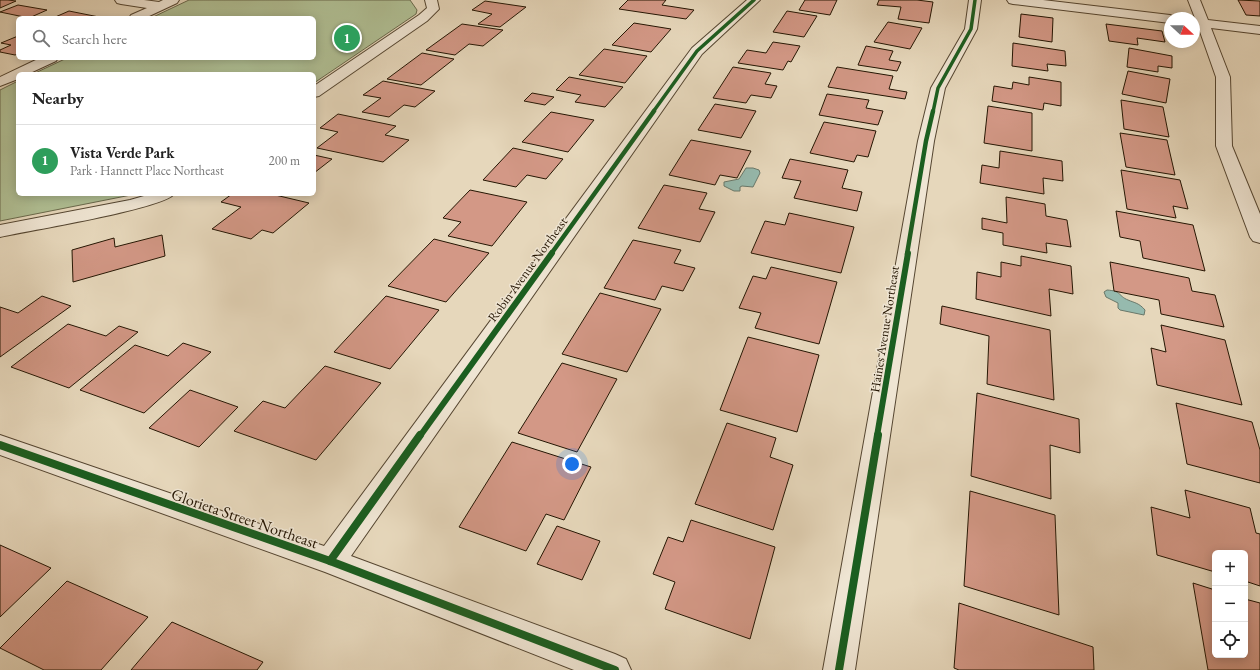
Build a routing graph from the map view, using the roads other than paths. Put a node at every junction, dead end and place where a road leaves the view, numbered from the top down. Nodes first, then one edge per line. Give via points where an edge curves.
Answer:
1 (121, 0) edge
2 (173, 0) edge
3 (431, 0) edge
4 (754, 0) edge
5 (976, 0) edge
6 (1013, 0) edge
7 (1194, 0) edge
8 (160, 6) junction
9 (1196, 12) edge
10 (139, 16) edge
11 (1164, 18) edge
12 (1200, 22) edge
13 (1200, 26) edge
14 (1260, 30) edge
15 (47, 60) edge
16 (21, 72) edge
17 (16, 74) edge
18 (0, 82) edge
19 (316, 92) edge
20 (161, 196) edge
21 (0, 231) edge
22 (1260, 237) edge
23 (0, 445) edge
24 (330, 561) junction
25 (615, 670) edge
26 (839, 670) edge

1 - 8 street
2 - 8 street
3 - 19 street via 433,9 423,18
4 - 24 street, Robin Avenue Northeast via 697,51
5 - 26 street, Haines Avenue Northeast via 971,29 938,88 926,140
6 - 11 street
7 - 9 street
8 - 10 street
12 - 14 street
13 - 22 street via 1223,77 1224,146
15 - 16 street
17 - 18 street
20 - 21 street via 133,205
23 - 24 street, Glorieta Street Northeast
24 - 25 street, Glorieta Street Northeast

